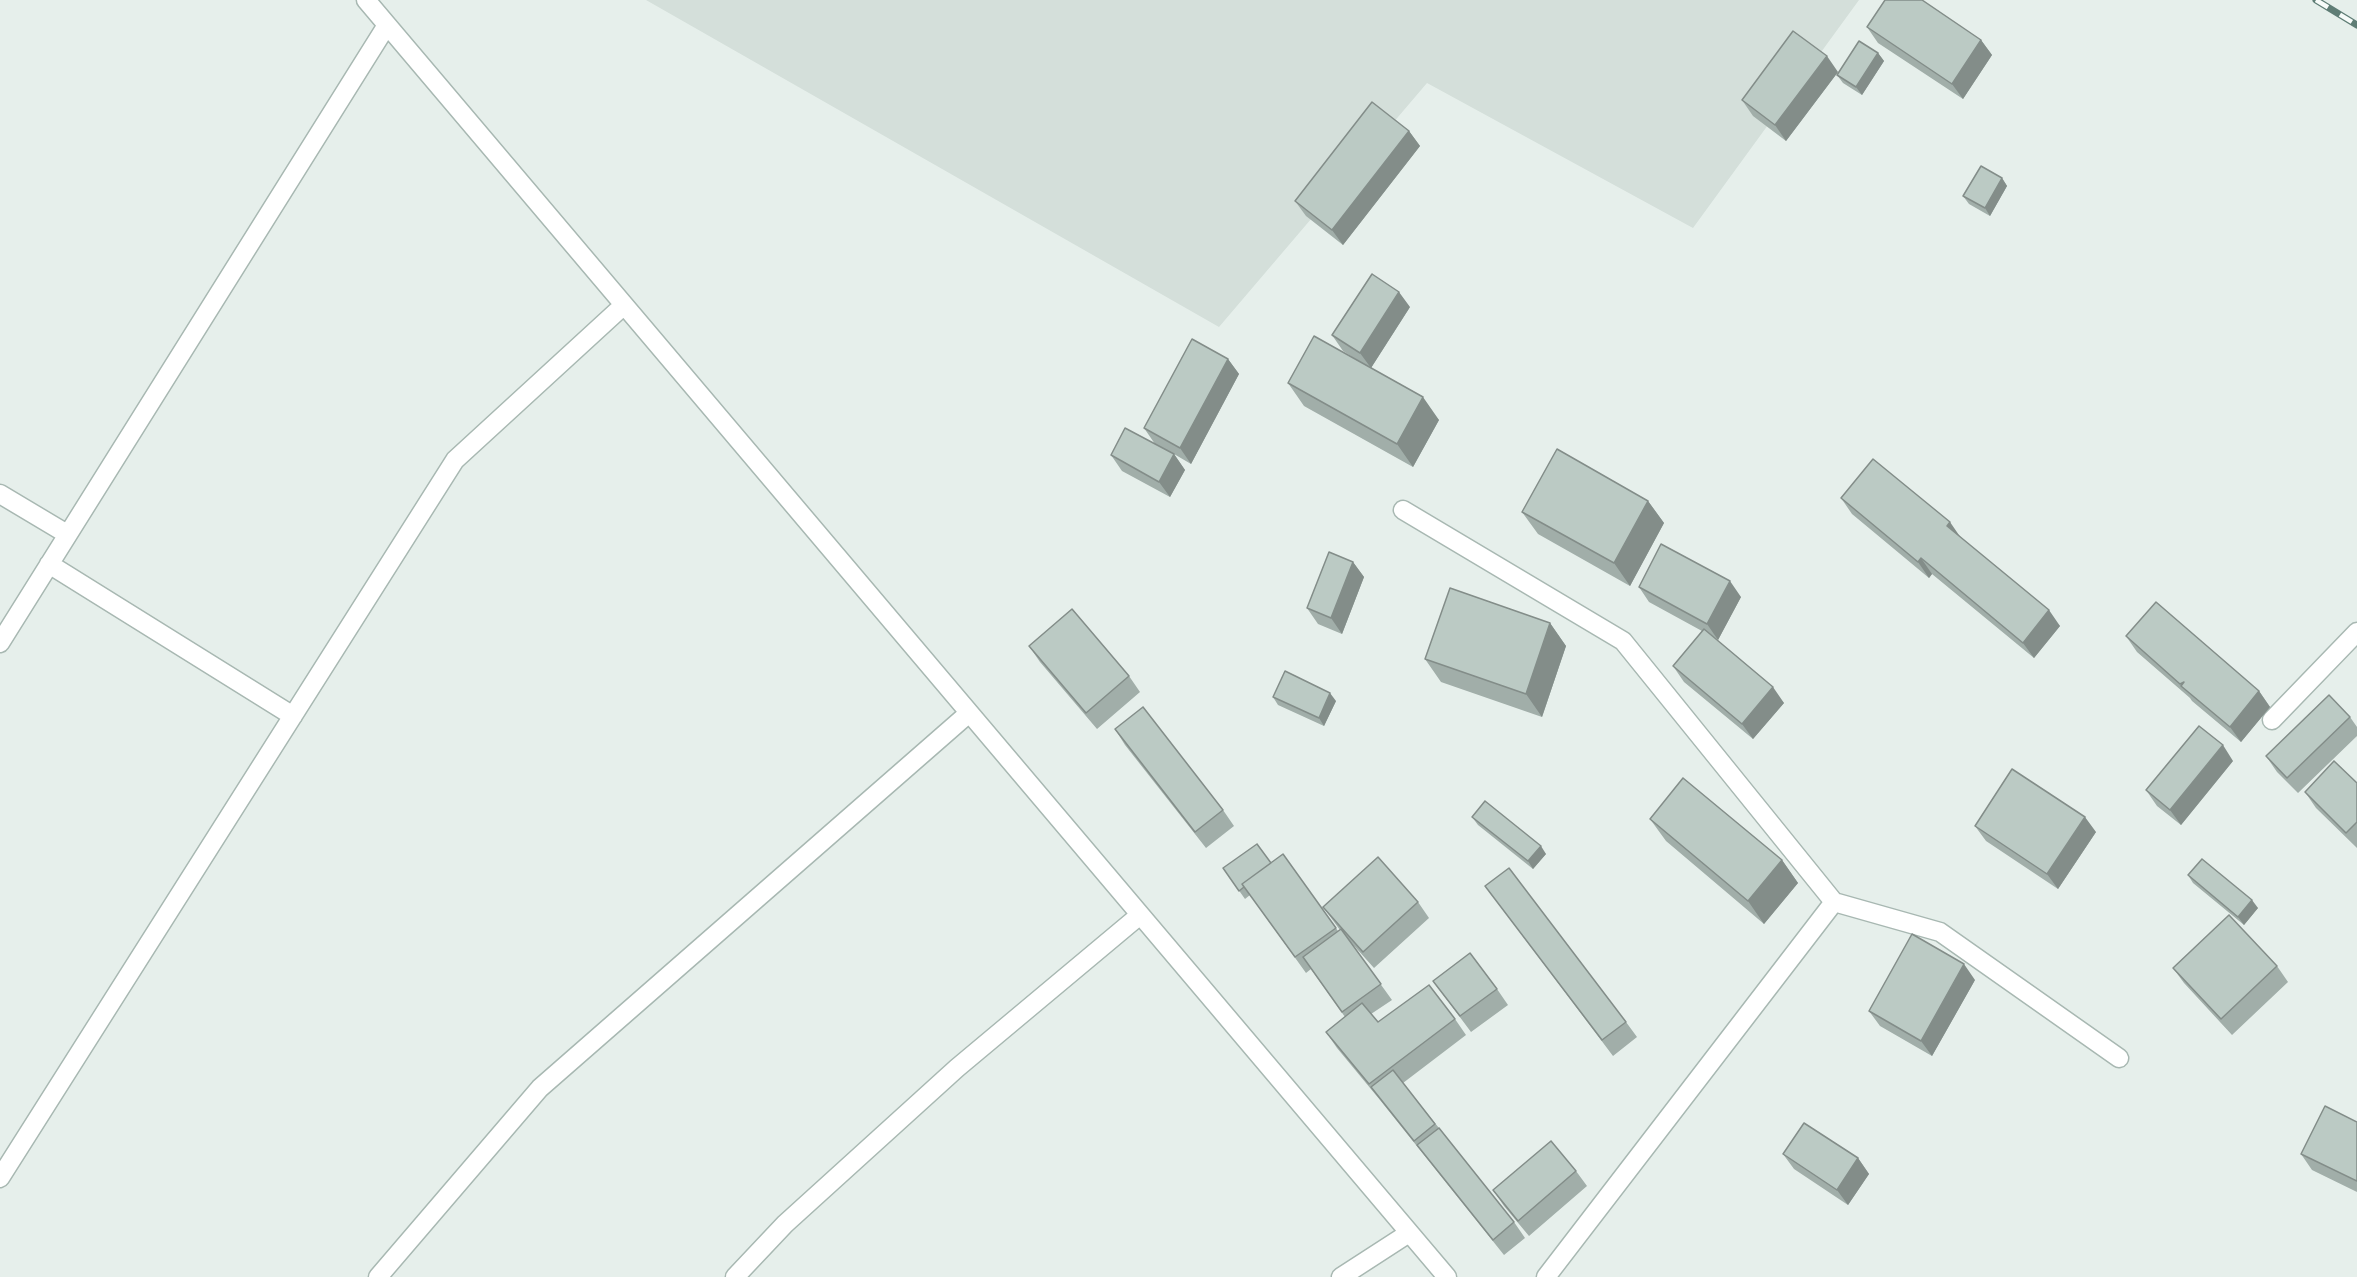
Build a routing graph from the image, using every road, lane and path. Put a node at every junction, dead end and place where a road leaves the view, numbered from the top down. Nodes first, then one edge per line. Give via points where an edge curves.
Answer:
1 (366, 0) edge
2 (387, 25) junction
3 (624, 305) junction
4 (0, 494) edge
5 (1403, 510) dead end
6 (67, 534) junction
7 (49, 564) junction
8 (2357, 632) edge
9 (0, 643) edge
10 (969, 713) junction
11 (293, 716) junction
12 (2272, 720) dead end
13 (1834, 902) junction
14 (1140, 915) junction
15 (2119, 1058) dead end
16 (0, 1178) edge
17 (1409, 1233) junction
18 (378, 1277) edge
19 (735, 1277) edge
20 (1341, 1277) edge
21 (1447, 1277) edge
22 (1546, 1277) edge

1 - 2 street
2 - 3 street
2 - 6 street
3 - 10 street
3 - 11 street via 455,460
4 - 6 street
5 - 13 street via 1623,641
6 - 7 street
7 - 9 street
7 - 11 street
8 - 12 street
10 - 14 street
10 - 18 street via 540,1088
11 - 16 street
13 - 15 street via 1940,932
13 - 22 street
14 - 17 street
14 - 19 street via 957,1068 785,1224
17 - 20 street
17 - 21 street

